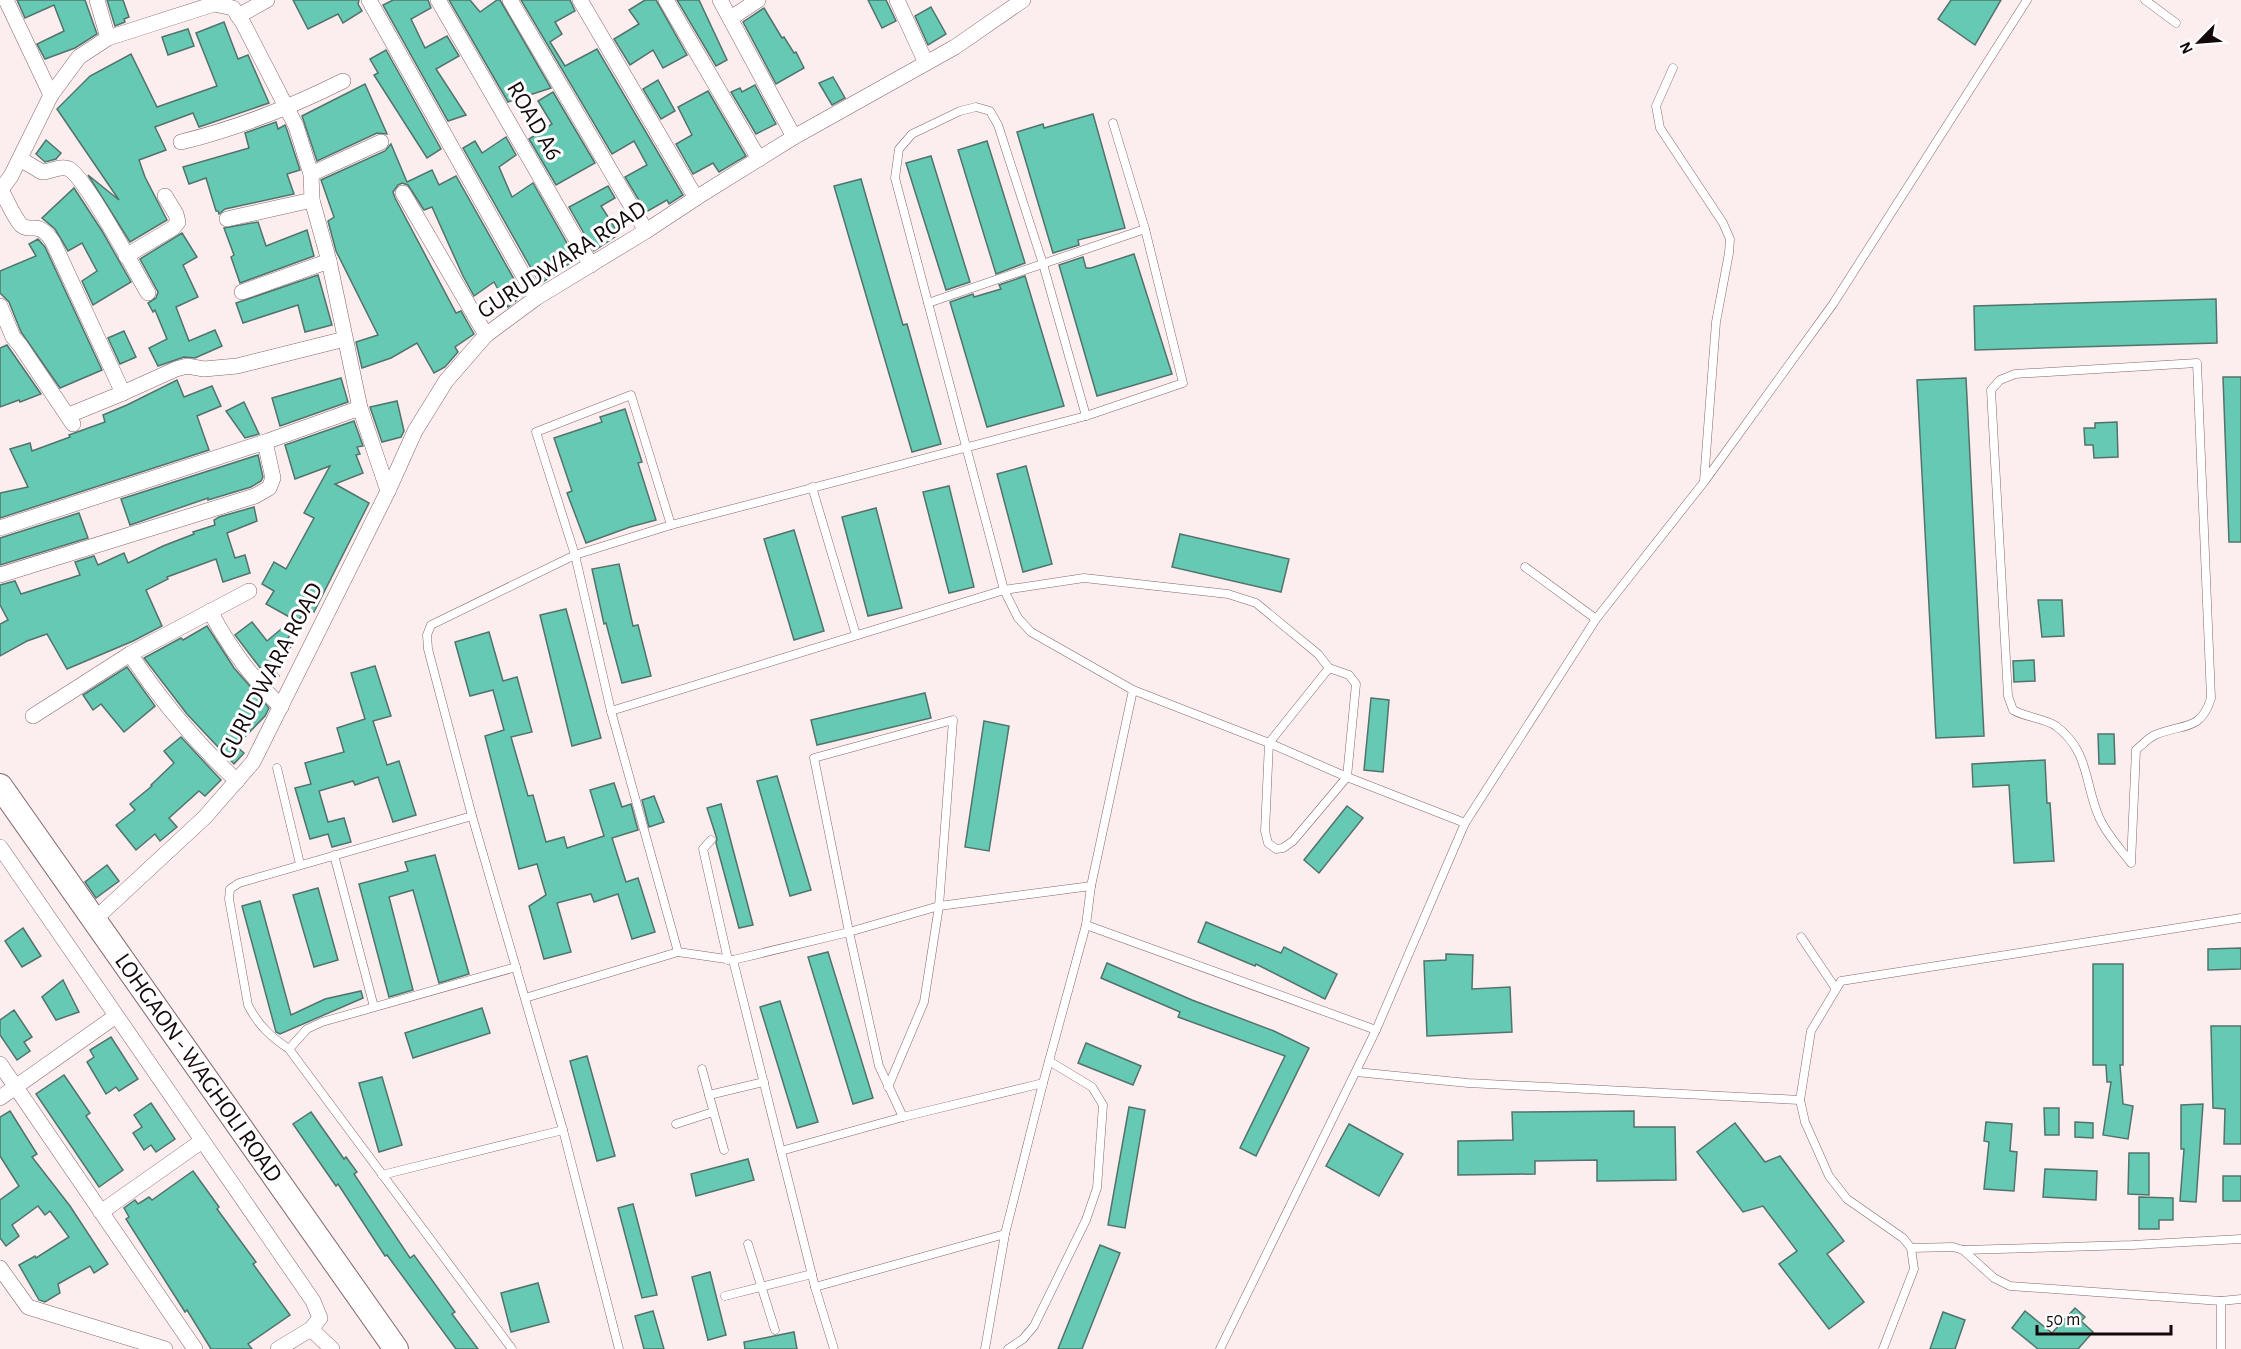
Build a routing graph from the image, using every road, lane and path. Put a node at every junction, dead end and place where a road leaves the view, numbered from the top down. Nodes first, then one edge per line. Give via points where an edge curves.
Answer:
1 (6, 0) edge
2 (97, 0) edge
3 (267, 0) edge
4 (369, 0) edge
5 (438, 0) edge
6 (510, 0) edge
7 (580, 0) edge
8 (666, 0) edge
9 (720, 0) edge
10 (758, 0) edge
11 (897, 0) edge
12 (1023, 0) edge
13 (2027, 0) edge
14 (2145, 0) edge
15 (214, 2) edge
16 (238, 16) junction
17 (731, 18) junction
18 (2176, 23) dead end
19 (108, 38) junction
20 (926, 63) junction
21 (1673, 68) dead end
22 (344, 81) dead end
23 (51, 95) junction
24 (287, 108) junction
25 (1113, 123) dead end
26 (794, 137) junction
27 (180, 142) dead end
28 (381, 142) dead end
29 (20, 159) junction
30 (759, 159) junction
31 (311, 174) junction
32 (0, 191) edge
33 (403, 193) dead end
34 (165, 196) dead end
35 (696, 198) junction
36 (312, 200) junction
37 (227, 219) dead end
38 (1145, 229) junction
39 (646, 231) junction
40 (126, 255) junction
41 (329, 261) junction
42 (1043, 264) junction
43 (591, 266) junction
44 (242, 292) dead end
45 (148, 293) dead end
46 (536, 298) junction
47 (928, 303) junction
48 (0, 306) edge
49 (486, 335) junction
50 (345, 339) junction
51 (123, 393) junction
52 (360, 408) junction
53 (1086, 416) junction
54 (265, 442) junction
55 (965, 446) junction
56 (1704, 482) junction
57 (812, 487) junction
58 (388, 491) junction
59 (670, 525) junction
60 (0, 528) edge
61 (575, 555) junction
62 (1525, 567) dead end
63 (0, 575) edge
64 (1004, 590) junction
65 (249, 591) dead end
66 (210, 611) junction
67 (1596, 619) junction
68 (856, 635) junction
69 (130, 654) junction
70 (1329, 668) junction
71 (1133, 690) junction
72 (281, 707) junction
73 (611, 711) junction
74 (33, 716) dead end
75 (1269, 743) junction
76 (277, 768) dead end
77 (1347, 777) junction
78 (237, 781) junction
79 (0, 786) edge
80 (472, 816) junction
81 (1465, 823) junction
82 (711, 840) dead end
83 (0, 847) edge
84 (334, 855) junction
85 (2131, 863) joint
86 (300, 864) junction
87 (1091, 886) junction
88 (939, 906) junction
89 (2241, 918) edge
90 (94, 920) junction
91 (1086, 925) junction
92 (849, 932) junction
93 (1801, 937) dead end
94 (678, 952) junction
95 (731, 960) junction
96 (516, 967) junction
97 (1836, 989) junction
98 (525, 998) junction
99 (374, 1007) junction
100 (116, 1016) junction
101 (1376, 1030) junction
102 (289, 1049) junction
103 (1049, 1060) junction
104 (0, 1064) edge
105 (702, 1069) dead end
106 (1356, 1072) junction
107 (764, 1082) junction
108 (1043, 1083) junction
109 (16, 1087) junction
110 (888, 1087) junction
111 (709, 1095) junction
112 (0, 1098) edge
113 (1800, 1100) junction
114 (713, 1112) junction
115 (903, 1117) junction
116 (676, 1124) dead end
117 (563, 1131) junction
118 (202, 1141) junction
119 (724, 1150) dead end
120 (781, 1151) junction
121 (382, 1175) junction
122 (101, 1212) junction
123 (1005, 1234) junction
124 (2241, 1239) edge
125 (748, 1244) dead end
126 (1911, 1248) junction
127 (1963, 1250) junction
128 (0, 1268) edge
129 (812, 1274) junction
130 (762, 1286) junction
131 (815, 1287) junction
132 (724, 1296) dead end
133 (2241, 1299) edge
134 (2221, 1301) junction
135 (311, 1329) junction
136 (775, 1330) dead end
137 (165, 1349) edge
138 (195, 1349) edge
139 (278, 1349) edge
140 (332, 1349) edge
141 (396, 1349) edge
142 (512, 1349) edge
143 (619, 1349) edge
144 (834, 1349) edge
145 (985, 1349) edge
146 (1008, 1349) edge
147 (1220, 1349) edge
148 (1882, 1349) edge
149 (2221, 1349) edge

1 - 23 street
2 - 19 street
3 - 16 street
4 - 46 street
5 - 43 street, ROAD A6
6 - 39 street
7 - 35 street
8 - 30 street
9 - 17 street
10 - 17 street
11 - 20 street
12 - 20 street, GURUDWARA ROAD
13 - 56 lane via 1833,304
14 - 18 lane
15 - 16 street via 233,8
15 - 19 street
16 - 24 street
17 - 26 street
19 - 23 street via 80,57
20 - 26 street, GURUDWARA ROAD
21 - 56 lane via 1656,106 1660,128 1730,239 1716,322
22 - 24 street
23 - 29 street
24 - 27 street
24 - 31 street
25 - 38 lane
26 - 30 street, GURUDWARA ROAD
28 - 31 street
29 - 32 street
29 - 40 street via 42,172 70,170 93,199
30 - 35 street, GURUDWARA ROAD
31 - 36 street
32 - 51 street via 21,224 40,227 53,242
33 - 49 street
34 - 40 street via 178,222
35 - 39 street, GURUDWARA ROAD
36 - 37 street
36 - 41 street
38 - 42 lane
38 - 53 lane via 1183,383
39 - 43 street, GURUDWARA ROAD
40 - 45 street
41 - 44 street
41 - 50 street
42 - 47 lane
42 - 47 lane via 998,125 990,111 976,107 960,111 912,134 899,149 895,178
42 - 53 lane
43 - 46 street, GURUDWARA ROAD
46 - 49 street, GURUDWARA ROAD
47 - 55 lane
48 - 51 street via 13,337 74,418
49 - 58 street, GURUDWARA ROAD via 446,381 415,431
50 - 51 street via 237,366 187,366
50 - 52 street
52 - 54 street
52 - 58 street
53 - 55 lane
54 - 60 street
54 - 63 street via 273,477 269,488 255,496
55 - 57 lane
55 - 64 lane
56 - 67 lane
57 - 59 lane
57 - 68 lane
58 - 72 street, GURUDWARA ROAD
59 - 61 lane
59 - 61 lane via 631,395 536,432
61 - 73 lane
61 - 80 lane via 431,625 426,635
62 - 67 lane
64 - 68 lane
64 - 70 lane via 1084,578 1228,594 1256,603 1318,654
64 - 71 lane via 1018,618 1031,632
65 - 66 street
66 - 69 street
66 - 72 street via 245,668
67 - 81 lane
68 - 73 lane
69 - 74 street
69 - 78 street via 176,720
70 - 75 lane
70 - 77 lane via 1349,675 1356,684
71 - 75 lane
71 - 87 lane
72 - 78 street, GURUDWARA ROAD via 254,762
73 - 94 lane
75 - 77 lane
75 - 77 lane via 1264,831 1268,843 1276,849 1293,841
76 - 86 lane
77 - 81 lane
78 - 90 street, GURUDWARA ROAD via 205,818
79 - 90 main road, LOHGAON - WAGHOLI ROAD
80 - 84 lane
80 - 96 lane
81 - 101 lane
82 - 95 lane via 703,849
83 - 100 street
84 - 86 lane
84 - 99 lane
85 - 85 lane via 2136,750 2153,736 2199,721 2211,698 2197,363 2015,374 2000,380 1990,390 2008,696 2013,710 2055,725 2075,747 2085,763 2104,827
86 - 102 lane via 238,883 230,889 229,898 248,1005 271,1037
87 - 88 lane
87 - 91 lane
88 - 92 lane
88 - 92 lane via 953,720 814,758
88 - 110 lane via 924,1002
89 - 97 lane via 1841,981
90 - 141 main road, LOHGAON - WAGHOLI ROAD
91 - 101 lane
91 - 103 lane
92 - 95 lane
92 - 110 lane via 879,1066
93 - 97 lane
94 - 95 lane
94 - 98 lane
95 - 107 lane
96 - 98 lane
96 - 99 lane
97 - 113 lane via 1811,1031
98 - 117 lane
99 - 102 lane via 307,1029
100 - 109 street
100 - 118 street
101 - 106 lane
102 - 121 lane
103 - 108 lane
103 - 146 lane via 1092,1087 1103,1105 1097,1188 1086,1220 1034,1326
104 - 109 street
105 - 111 lane
106 - 113 lane via 1468,1083
106 - 147 lane
107 - 111 lane
107 - 120 lane
108 - 115 lane
108 - 123 lane
109 - 112 street
109 - 122 street
110 - 115 lane
111 - 114 lane
113 - 126 lane via 1805,1122 1829,1176 1847,1199 1903,1238
114 - 116 lane
114 - 119 lane
115 - 120 lane
117 - 121 lane
117 - 143 lane
118 - 122 street
118 - 135 street via 313,1301 320,1318
120 - 129 lane
121 - 142 lane
122 - 138 street
123 - 131 lane
123 - 145 lane
124 - 127 lane
125 - 130 lane
126 - 127 lane
126 - 148 lane via 1914,1269
127 - 134 lane via 1994,1278 2010,1286
128 - 137 street via 28,1307
129 - 130 lane
129 - 131 lane
130 - 132 lane
130 - 136 lane
131 - 144 lane
133 - 134 lane
134 - 149 lane
135 - 139 street
135 - 140 street

